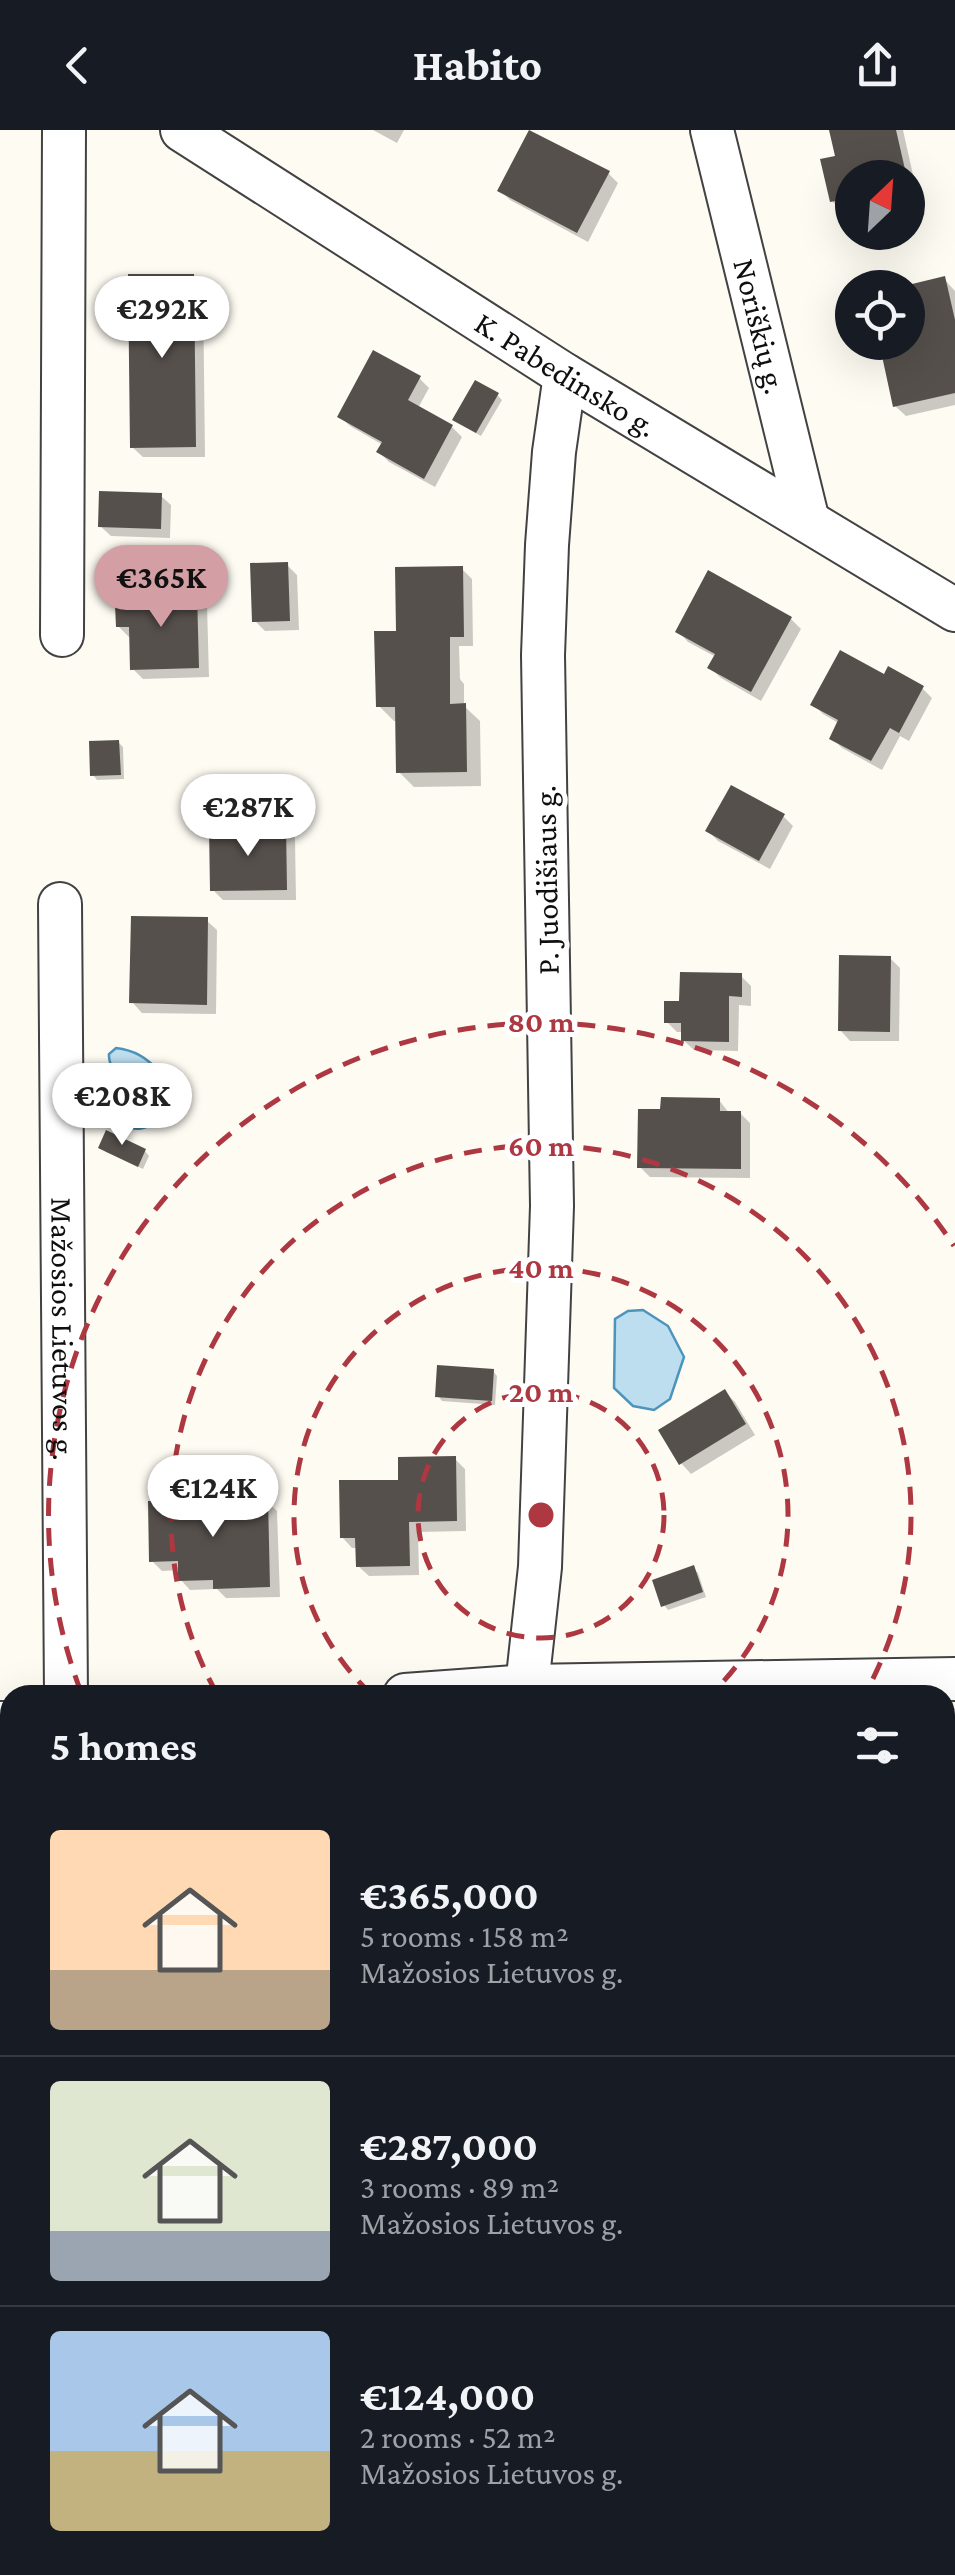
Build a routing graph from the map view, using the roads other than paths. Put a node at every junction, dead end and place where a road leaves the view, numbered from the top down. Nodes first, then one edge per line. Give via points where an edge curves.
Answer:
1 (64, 130) edge
2 (182, 130) edge
3 (712, 130) edge
4 (566, 375) junction
5 (808, 522) junction
6 (955, 610) edge
7 (62, 636) dead end
8 (60, 904) dead end
9 (955, 1680) edge
10 (66, 1685) edge
11 (528, 1685) edge
12 (599, 1685) edge

1 - 7 street
2 - 4 street, K. Pabedinsko g.
3 - 5 street, Noriškių g.
4 - 5 street, K. Pabedinsko g.
4 - 11 street, P. Juodišiaus g. via 544,618 552,1206 540,1567
5 - 6 street, K. Pabedinsko g.
8 - 10 street, Mažosios Lietuvos g.
9 - 12 street

